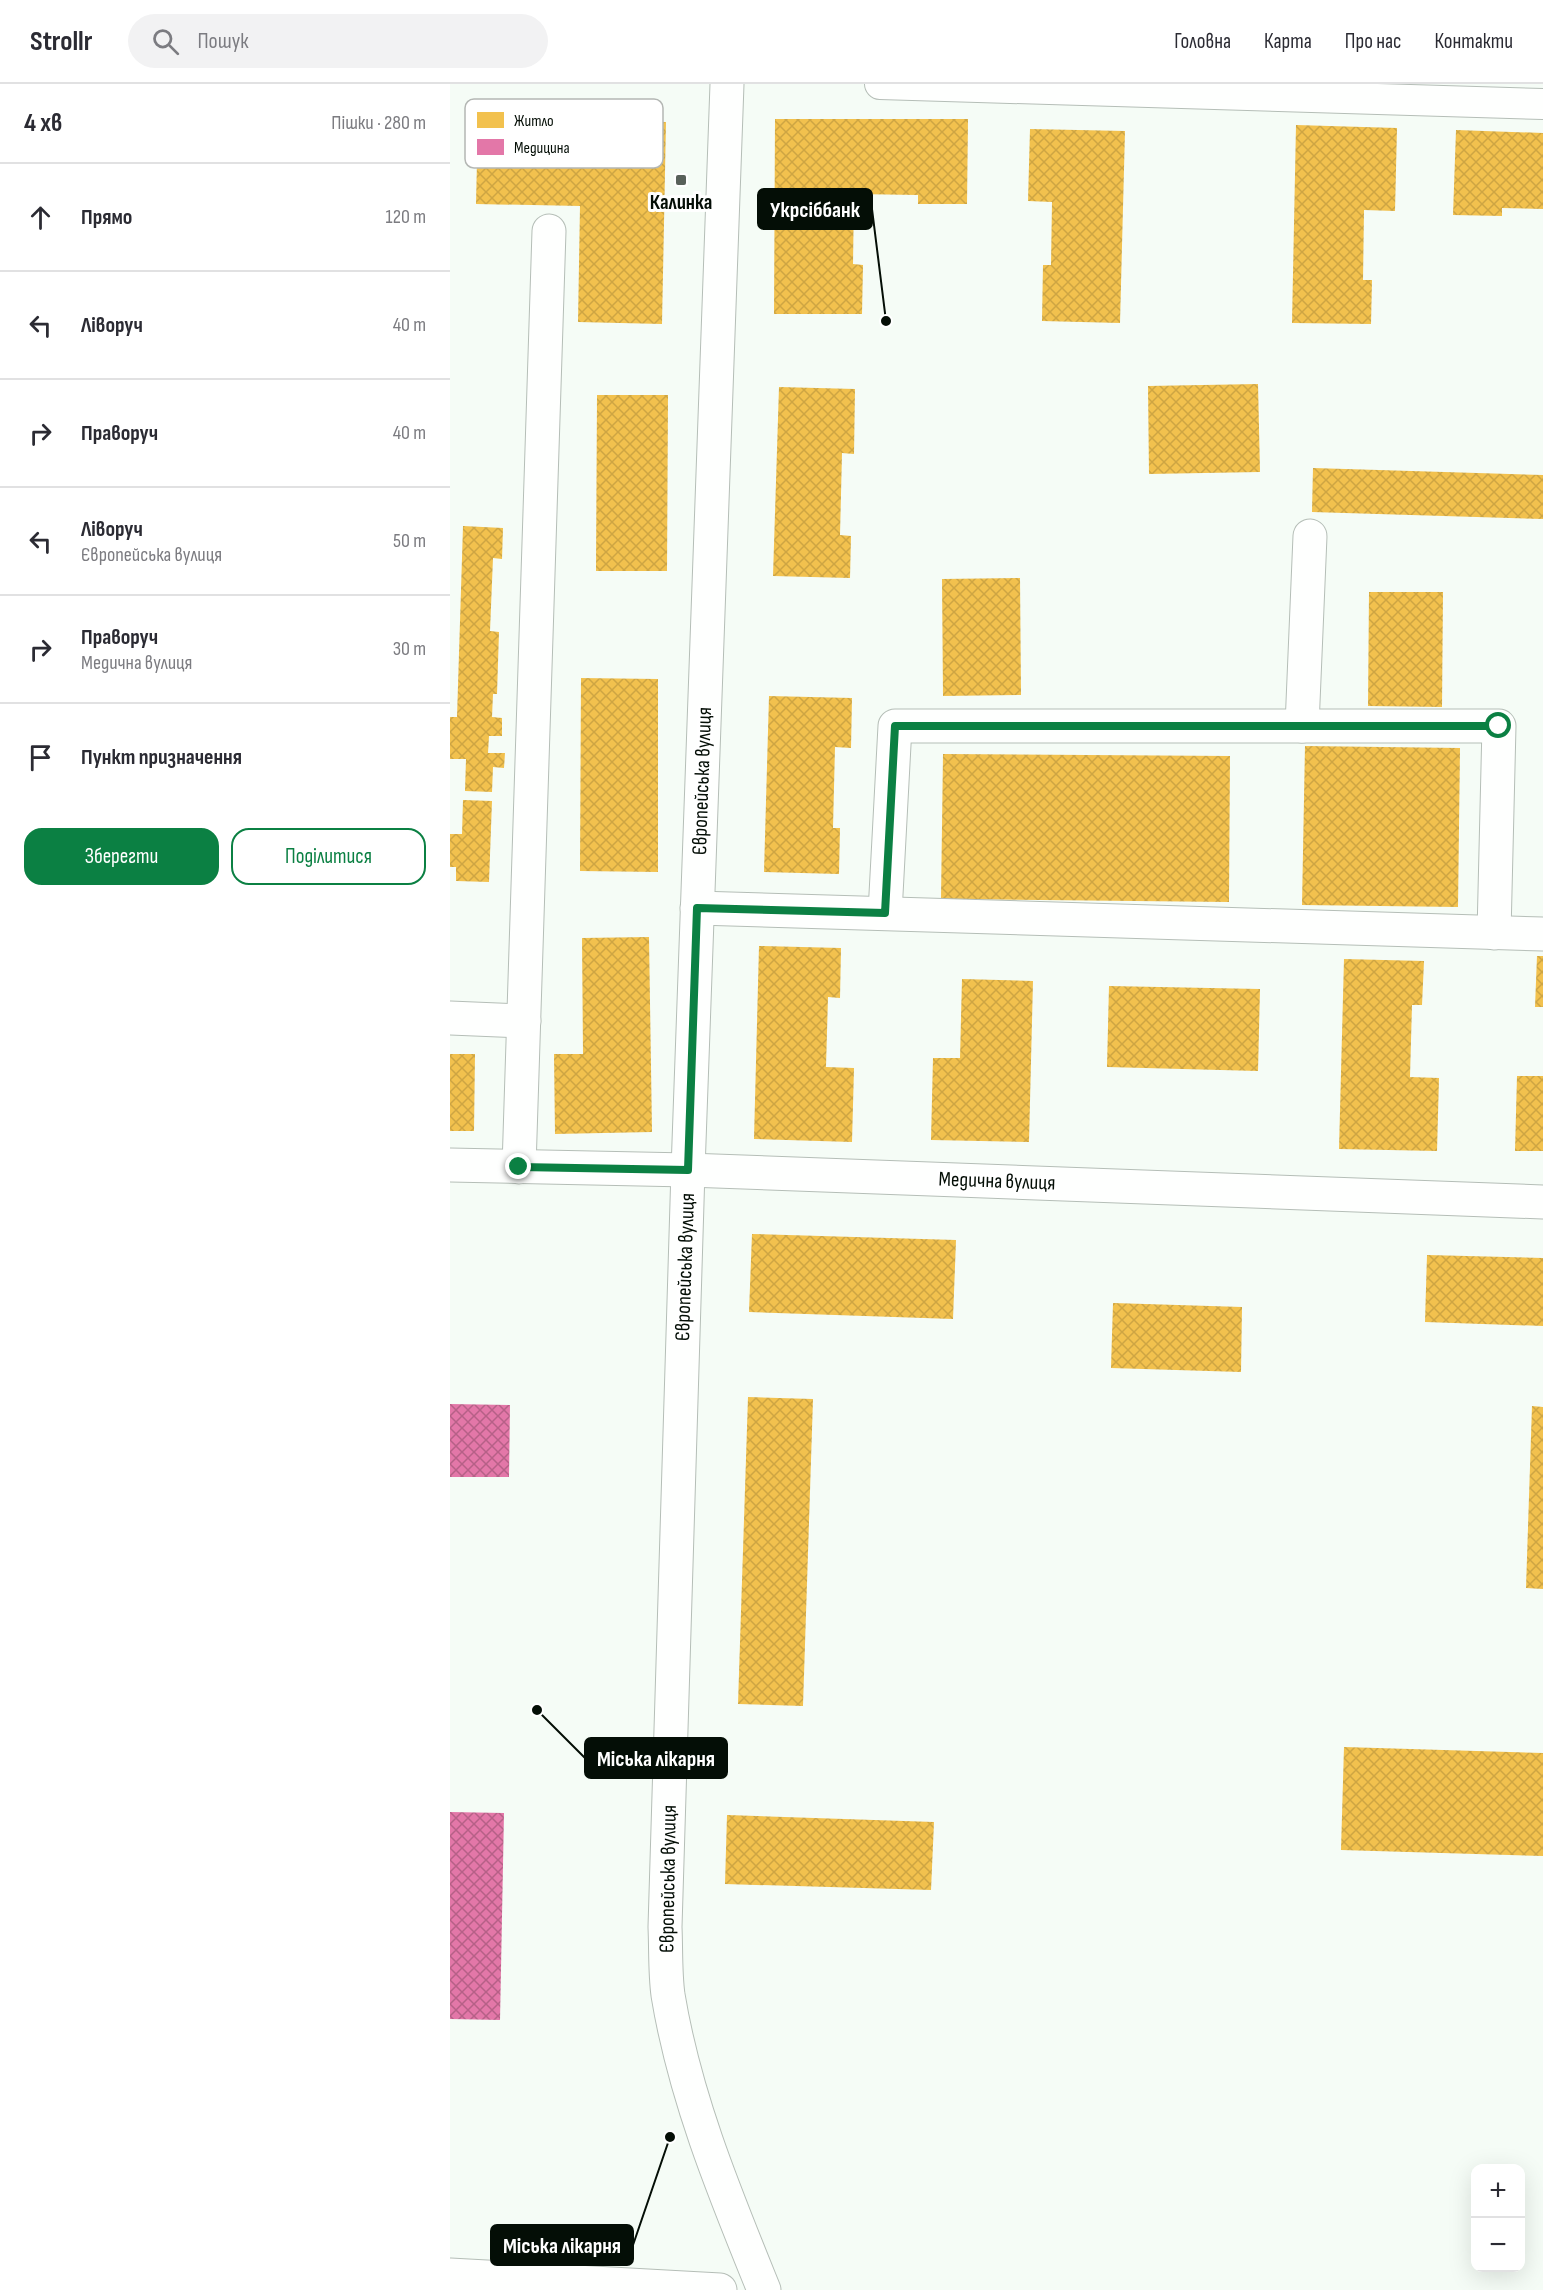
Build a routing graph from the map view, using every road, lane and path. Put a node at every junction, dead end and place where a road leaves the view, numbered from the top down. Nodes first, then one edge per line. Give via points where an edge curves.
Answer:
1 (727, 84) edge
2 (880, 84) edge
3 (1543, 104) edge
4 (549, 231) dead end
5 (1310, 536) dead end
6 (1302, 726) junction
7 (697, 908) junction
8 (885, 913) junction
9 (1494, 933) junction
10 (1543, 934) edge
11 (450, 1018) edge
12 (524, 1020) junction
13 (450, 1166) edge
14 (519, 1167) junction
15 (688, 1170) junction
16 (1543, 1202) edge
17 (450, 2275) edge
18 (720, 2290) edge
19 (764, 2290) edge

1 - 7 street, Європейська вулиця
2 - 3 street
4 - 12 street
5 - 6 street
6 - 8 street via 895,726
6 - 9 street via 1499,726
7 - 8 street
7 - 15 street, Європейська вулиця
8 - 9 street
9 - 10 street
11 - 12 street
12 - 14 street
13 - 14 street, Медична вулиця
14 - 15 street, Медична вулиця
15 - 16 street, Медична вулиця
15 - 19 street, Європейська вулиця via 665,1927 668,1993 684,2075 721,2185
17 - 18 street

